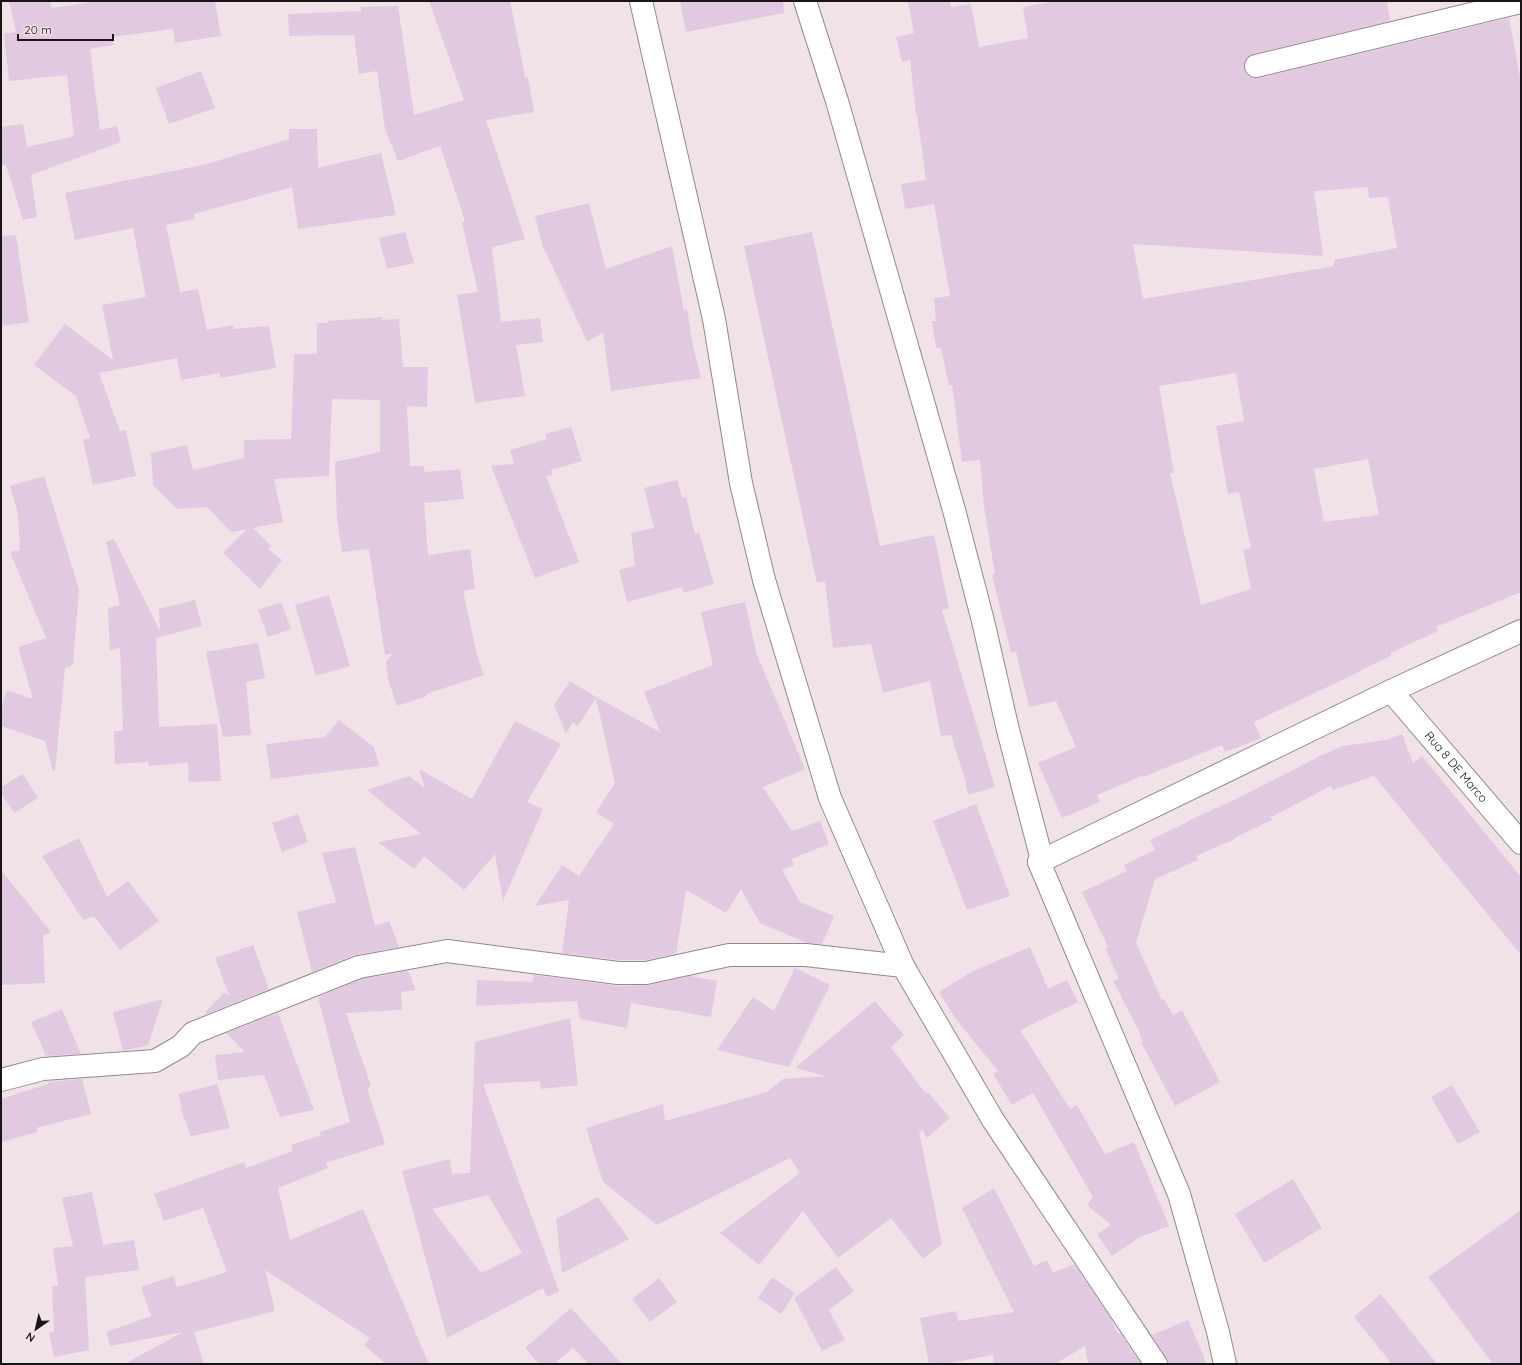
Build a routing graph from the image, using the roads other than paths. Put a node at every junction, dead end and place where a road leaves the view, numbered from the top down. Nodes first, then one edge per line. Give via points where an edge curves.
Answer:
1 (641, 1) edge
2 (805, 1) edge
3 (1521, 2) edge
4 (1256, 66) dead end
5 (1521, 631) edge
6 (1391, 691) junction
7 (1521, 843) edge
8 (1039, 862) junction
9 (903, 966) junction
10 (1, 1080) edge
11 (1156, 1364) edge
12 (1225, 1364) edge

1 - 9 street via 714,319 741,483 764,580 830,798
2 - 8 street via 837,101 954,510 1041,856
3 - 4 street
5 - 6 street
6 - 7 street, Rua 8 DE Marco
6 - 8 street
8 - 12 street via 1179,1194
9 - 10 street via 806,955 729,955 646,973 618,973 447,951 359,967 193,1033 181,1046 155,1061 44,1069
9 - 11 street via 993,1120

